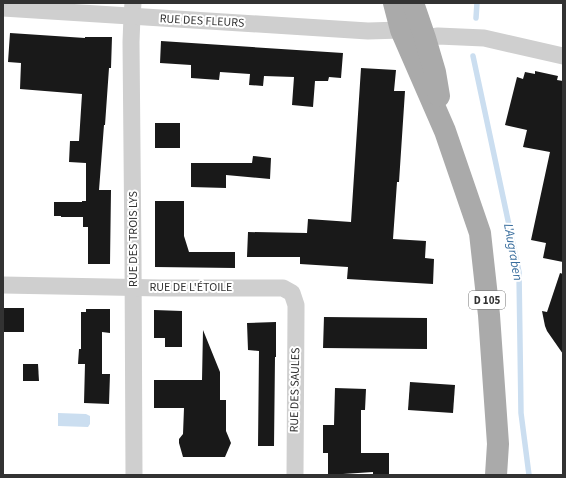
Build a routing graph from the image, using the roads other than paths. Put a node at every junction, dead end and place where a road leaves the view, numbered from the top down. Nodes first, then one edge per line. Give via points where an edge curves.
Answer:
1 (394, 3) edge
2 (413, 3) edge
3 (3, 8) edge
4 (132, 10) edge
5 (401, 30) junction
6 (425, 38) junction
7 (563, 56) edge
8 (445, 131) junction
9 (3, 285) edge
10 (133, 287) junction
11 (296, 305) joint
12 (134, 475) edge
13 (295, 475) edge
14 (496, 475) edge

1 - 5 main road, D 105
2 - 6 main road, D 105
3 - 4 street, RUE DES FLEURS
4 - 5 street, RUE DES FLEURS via 368,31
4 - 10 street, RUE DES TROIS LYS
5 - 8 main road, D 105
6 - 7 street via 484,38
6 - 8 main road, D 105 via 435,72
8 - 14 main road, D 105 via 480,233 498,444
9 - 10 street, RUE DE L'ÉTOILE
10 - 11 street, RUE DE L'ÉTOILE via 282,288 292,293
10 - 12 street, RUE DES TROIS LYS
11 - 13 street, RUE DES SAULES

